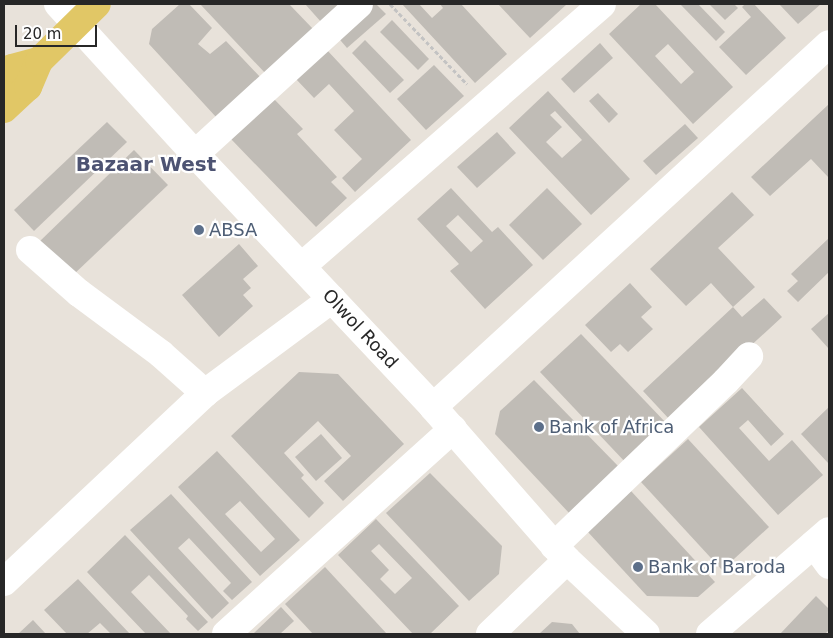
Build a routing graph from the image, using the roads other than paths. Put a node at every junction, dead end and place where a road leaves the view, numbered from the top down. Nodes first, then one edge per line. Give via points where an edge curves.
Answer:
1 (58, 4) edge
2 (97, 4) edge
3 (359, 4) edge
4 (602, 4) edge
5 (77, 23) junction
6 (829, 44) edge
7 (39, 61) junction
8 (4, 76) edge
9 (4, 109) edge
10 (195, 154) junction
11 (30, 250) dead end
12 (302, 266) junction
13 (332, 299) junction
14 (749, 356) dead end
15 (205, 393) junction
16 (433, 406) junction
17 (453, 429) junction
18 (824, 546) edge
19 (560, 553) junction
20 (4, 582) edge
21 (226, 634) edge
22 (490, 634) edge
23 (646, 634) edge
24 (710, 634) edge

1 - 5 street, Olwol Road
2 - 5 main road
3 - 10 street
4 - 12 street
5 - 7 main road
5 - 10 street, Olwol Road
6 - 16 street
7 - 8 main road via 12,68
7 - 9 main road via 28,87
10 - 12 street, Olwol Road
11 - 15 street
12 - 13 street, Olwol Road
13 - 15 street
13 - 16 street, Olwol Road
14 - 19 street
15 - 20 street
16 - 17 street, Olwol Road
17 - 19 street, Olwol Road
17 - 21 street
18 - 24 street
19 - 22 street
19 - 23 street, Olwol Road

